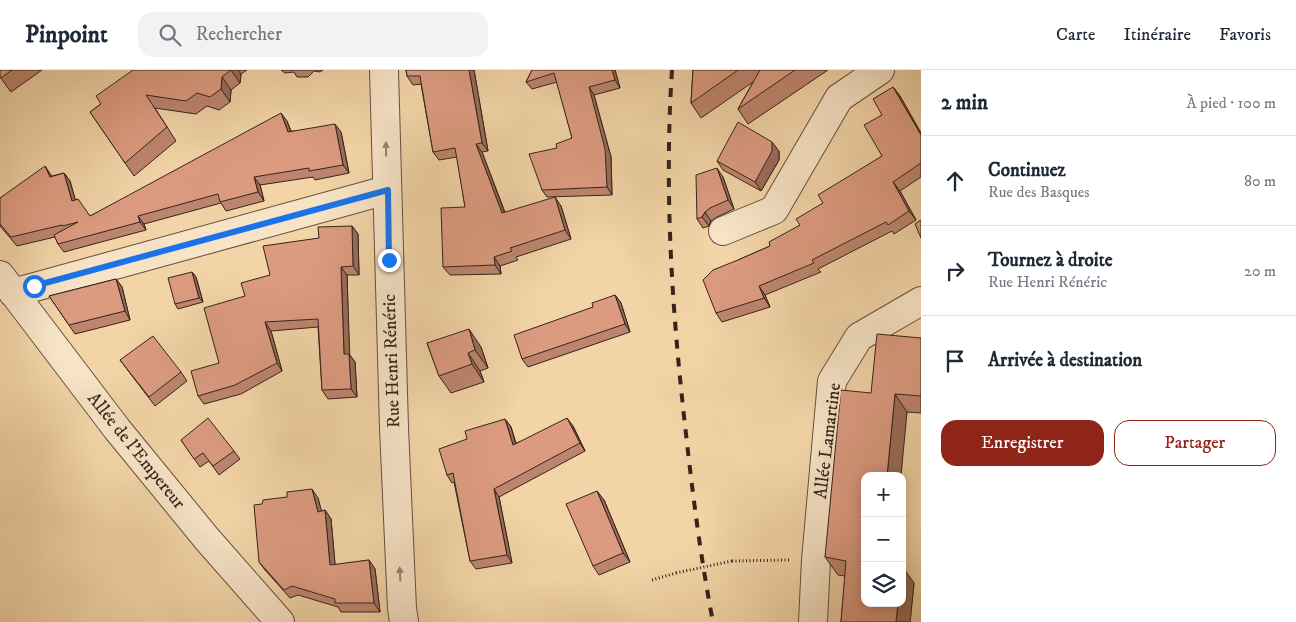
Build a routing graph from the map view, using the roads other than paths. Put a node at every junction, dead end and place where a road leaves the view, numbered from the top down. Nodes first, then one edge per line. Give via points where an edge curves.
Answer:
1 (384, 70) edge
2 (880, 70) edge
3 (388, 190) junction
4 (723, 231) dead end
5 (7, 284) edge
6 (921, 301) edge
7 (280, 622) edge
8 (404, 622) edge
9 (813, 622) edge

3 -> 1 street, Rue Henri Rénéric
2 - 4 street via 838,98 774,210
3 - 5 street
8 -> 3 street, Rue Henri Rénéric via 394,438
5 - 7 street, Allée de l'Empereur via 117,429
6 - 9 street, Allée Lamartine via 859,338 832,381

